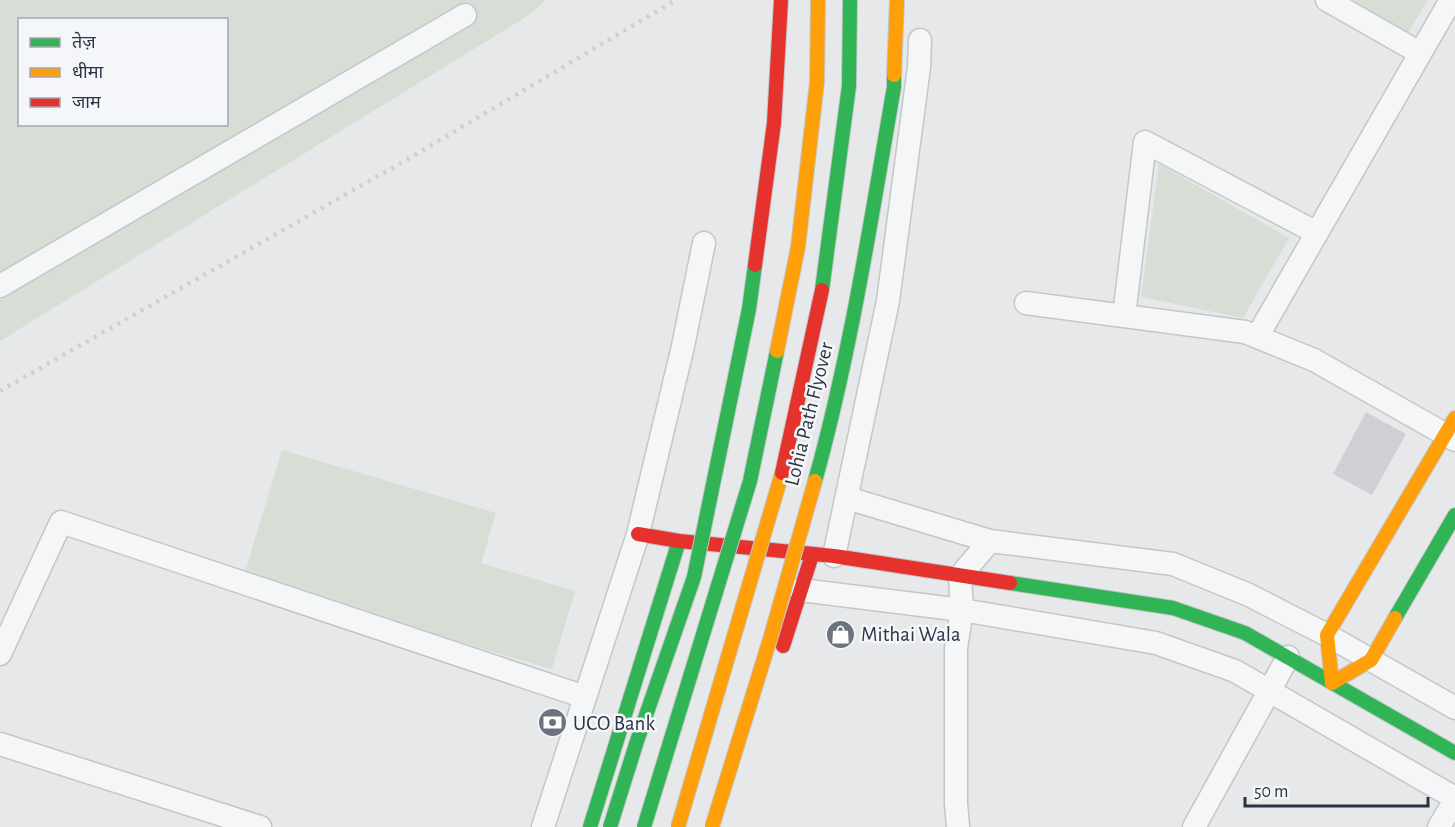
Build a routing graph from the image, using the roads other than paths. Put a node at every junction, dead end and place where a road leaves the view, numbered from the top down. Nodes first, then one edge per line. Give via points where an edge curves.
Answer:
1 (781, 0) edge
2 (818, 0) edge
3 (850, 0) edge
4 (897, 0) edge
5 (1327, 0) edge
6 (1451, 0) edge
7 (465, 15) dead end
8 (920, 40) dead end
9 (1420, 53) junction
10 (1317, 233) junction
11 (704, 243) dead end
12 (0, 286) edge
13 (1026, 303) dead end
14 (1124, 316) junction
15 (1257, 337) junction
16 (1452, 431) edge
17 (847, 498) junction
18 (1455, 515) edge
19 (638, 534) junction
20 (679, 541) junction
21 (990, 541) junction
22 (823, 556) junction
23 (960, 576) junction
24 (801, 590) junction
25 (962, 609) junction
26 (1327, 635) junction
27 (0, 654) edge
28 (780, 657) dead end
29 (1288, 657) junction
30 (1371, 660) junction
31 (1332, 683) junction
32 (1269, 691) junction
33 (585, 697) junction
34 (1455, 708) edge
35 (0, 744) edge
36 (1455, 753) edge
37 (1455, 799) edge
38 (260, 827) edge
39 (543, 827) edge
40 (590, 827) edge
41 (610, 827) edge
42 (644, 827) edge
43 (678, 827) edge
44 (712, 827) edge
45 (957, 827) edge
46 (1194, 827) edge
47 (1439, 827) edge

1 - 41 main road, bridge via 774,123 749,309 694,577
2 - 42 main road, Lohia Path Flyover, bridge via 817,82 798,247 750,481
3 - 43 main road, Lohia Path Flyover, bridge via 849,86 823,287 780,483
4 - 44 main road, Lohia Path Flyover, bridge via 894,87 829,431
5 - 9 street
6 - 9 street
7 - 12 street
8 - 17 street via 888,301
9 - 10 street
10 - 14 street via 1145,142
10 - 15 street
11 - 19 street via 684,346
13 - 14 street
14 - 15 street
15 - 16 street via 1314,360
16 - 26 main road
17 - 21 street
17 - 22 street
18 - 30 main road
19 - 20 main road
19 - 33 street
20 - 22 main road
20 - 40 main road
21 - 23 street
21 - 26 street via 1173,564 1249,595
22 - 23 main road
22 - 24 main road
23 - 25 street
23 - 29 main road via 1173,608 1245,633
24 - 25 street
24 - 28 main road
25 - 32 street via 1156,643 1234,671
25 - 45 street via 956,648
26 - 30 street
26 - 31 main road
27 - 33 street via 61,522
29 - 31 main road
29 - 32 street
30 - 31 main road
30 - 34 street
31 - 36 main road
32 - 37 street
32 - 46 street
33 - 39 street
35 - 38 street
37 - 47 street

